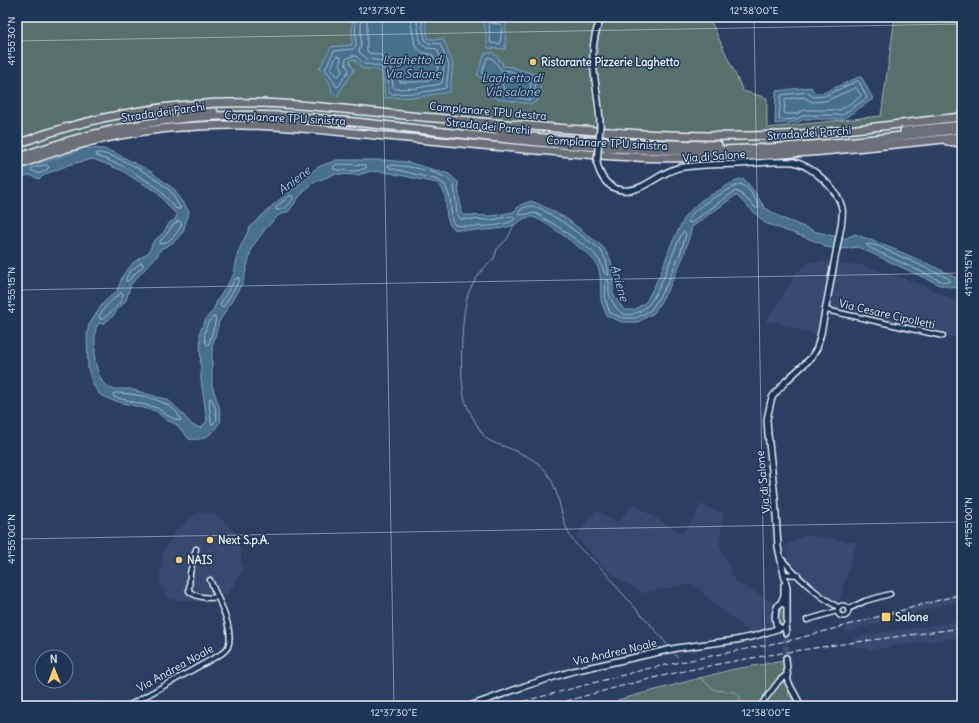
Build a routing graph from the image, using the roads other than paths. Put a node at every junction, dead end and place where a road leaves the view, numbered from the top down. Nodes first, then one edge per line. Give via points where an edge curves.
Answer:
1 (602, 17) edge
2 (962, 116) edge
3 (442, 118) junction
4 (962, 124) edge
5 (213, 125) junction
6 (419, 129) junction
7 (962, 130) edge
8 (100, 133) junction
9 (795, 134) junction
10 (962, 137) edge
11 (553, 139) junction
12 (917, 142) junction
13 (962, 143) edge
14 (17, 144) edge
15 (671, 144) junction
16 (17, 153) edge
17 (17, 158) edge
18 (17, 166) edge
19 (826, 310) junction
20 (944, 336) dead end
21 (196, 549) dead end
22 (780, 557) junction
23 (798, 575) junction
24 (785, 576) junction
25 (210, 580) dead end
26 (890, 594) dead end
27 (217, 597) junction
28 (781, 603) junction
29 (787, 608) junction
30 (837, 609) junction
31 (848, 609) junction
32 (807, 620) dead end
33 (775, 622) junction
34 (782, 627) junction
35 (767, 632) junction
36 (786, 633) tunnel mouth
37 (786, 658) tunnel mouth
38 (787, 674) junction
39 (128, 706) edge
40 (470, 706) edge
41 (760, 706) edge
42 (801, 706) edge

1 - 19 street, Via di Salone, bridge via 594,35 593,50 594,77 600,107 597,163 605,181 612,187 626,190 638,188 667,172 709,165 784,162 799,163 814,171 836,194 842,206 841,226
2 - 9 highway, Complanare TPU destra
3 - 9 highway, Complanare TPU destra via 643,134
3 - 11 highway via 499,131
3 - 14 highway, Complanare TPU destra via 322,106 236,103 167,108 94,121
4 - 15 highway, Strada dei Parchi via 787,142
5 - 6 highway via 230,122 310,121
5 - 8 highway, Complanare TPU sinistra
5 - 12 highway, Complanare TPU sinistra via 269,126 616,156 760,156
6 - 7 highway, Strada dei Parchi via 548,144 617,149 688,150 817,144
6 - 8 highway, Strada dei Parchi via 331,119 244,115 170,120
8 - 11 highway, Strada dei Parchi via 140,120 199,112 276,111 356,117
8 - 16 highway, Strada dei Parchi via 72,135
8 - 17 highway, Strada dei Parchi
8 - 18 highway, Complanare TPU sinistra
9 - 15 highway
10 - 12 highway, Complanare TPU sinistra
11 - 15 highway, Strada dei Parchi
12 - 13 highway
19 - 20 street, Via Cesare Cipolletti
19 - 22 street, Via di Salone via 813,355 775,394 768,412
21 - 27 street via 189,591 199,596
22 - 23 street
22 - 24 street, Via di Salone
23 - 24 street
23 - 24 street via 792,571
23 - 30 street
24 - 28 street, Via di Salone
24 - 29 street, Via di Salone via 788,588
25 - 27 street, Via Andrea Noale
26 - 31 street
27 - 39 street, Via Andrea Noale via 228,628 229,640 226,650
28 - 29 street
28 - 33 street, Via di Salone via 777,607
29 - 34 street, Via di Salone via 787,623
30 - 31 street via 844,605
30 - 31 street via 843,616 848,613
30 - 32 street
33 - 34 street, Via di Salone via 777,626
33 - 35 street
34 - 35 street, Via Andrea Noale
34 - 36 street, Via di Salone
35 - 40 street, Via Andrea Noale via 736,640 677,648 574,671
37 - 38 street
38 - 41 street
38 - 42 street via 789,684

